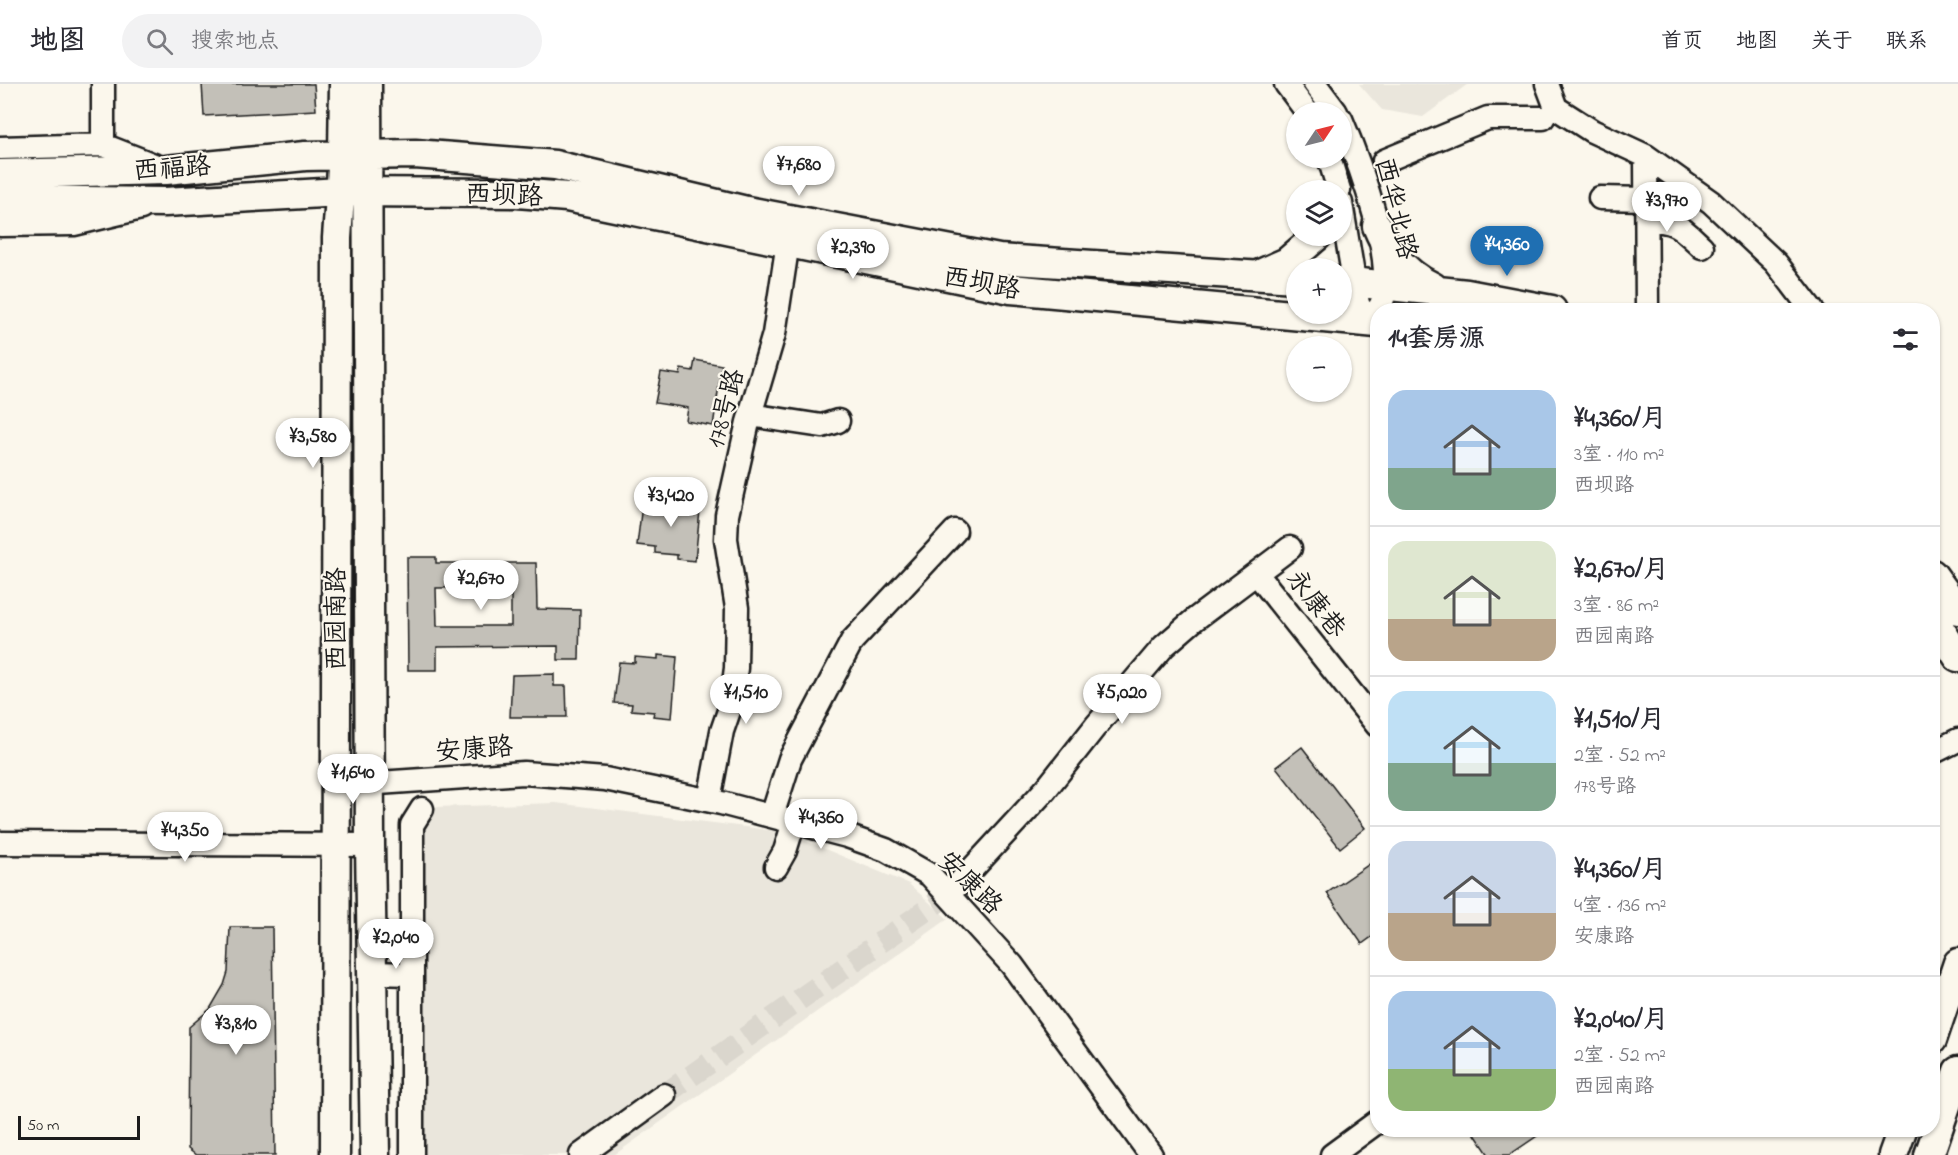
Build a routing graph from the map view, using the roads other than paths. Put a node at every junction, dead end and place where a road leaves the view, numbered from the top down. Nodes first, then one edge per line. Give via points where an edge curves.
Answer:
1 (103, 84) edge
2 (344, 84) edge
3 (367, 84) edge
4 (1286, 84) edge
5 (1315, 84) edge
6 (1547, 84) edge
7 (1300, 102) edge
8 (1328, 102) edge
9 (1543, 118) dead end
10 (103, 145) junction
11 (1352, 146) edge
12 (0, 148) edge
13 (355, 154) junction
14 (1646, 156) junction
15 (1384, 161) dead end
16 (166, 170) junction
17 (0, 174) edge
18 (353, 193) junction
19 (1600, 198) dead end
20 (0, 200) edge
21 (165, 202) junction
22 (1647, 209) junction
23 (0, 225) edge
24 (1377, 226) junction
25 (788, 242) junction
26 (1305, 246) edge
27 (1702, 246) dead end
28 (1256, 275) junction
29 (1286, 277) edge
30 (1352, 285) edge
31 (1352, 289) edge
32 (1452, 292) junction
33 (1371, 303) edge
34 (1378, 303) edge
35 (1407, 303) edge
36 (1513, 303) edge
37 (1647, 303) edge
38 (1807, 303) edge
39 (1370, 307) edge
40 (1370, 310) edge
41 (750, 415) junction
42 (838, 421) dead end
43 (955, 531) dead end
44 (1290, 549) dead end
45 (1257, 574) junction
46 (1940, 585) edge
47 (1958, 610) edge
48 (1940, 629) edge
49 (1958, 657) edge
50 (1370, 716) edge
51 (1958, 740) edge
52 (1940, 749) edge
53 (369, 785) junction
54 (335, 786) junction
55 (709, 800) junction
56 (422, 809) dead end
57 (772, 816) junction
58 (794, 822) junction
59 (0, 843) edge
60 (335, 846) junction
61 (370, 846) junction
62 (777, 867) dead end
63 (949, 894) junction
64 (1958, 963) edge
65 (372, 973) junction
66 (412, 974) junction
67 (1940, 1016) edge
68 (1958, 1071) edge
69 (664, 1095) tunnel mouth
70 (1940, 1123) edge
71 (1370, 1127) edge
72 (1899, 1137) edge
73 (1935, 1137) edge
74 (335, 1155) edge
75 (375, 1155) edge
76 (412, 1155) edge
77 (581, 1155) edge
78 (1151, 1155) edge
79 (1332, 1155) edge
80 (1893, 1155) edge
81 (1929, 1155) edge

1 - 10 street
2 - 13 main road, 西园南路
3 - 13 main road, 西园南路
4 - 7 street
5 - 8 street
6 - 14 street via 1556,108 1592,131
9 - 15 street via 1488,118
10 - 12 street
10 - 16 street
11 - 24 street, 西华北路
13 - 16 main road, 西福路
13 - 18 main road, 西园南路
13 - 28 main road, 西坝路 via 415,154 555,165 747,211 999,259
14 - 22 street
14 - 38 street via 1719,210 1776,263
16 - 17 main road, 西福路
18 - 21 main road, 西福路
18 - 25 main road, 西坝路 via 517,192 567,197
18 - 53 main road, 西园南路
18 - 54 main road, 西园南路 via 337,250
19 - 22 street
20 - 21 main road, 西福路
21 - 23 street via 74,224
22 - 27 street via 1678,224
22 - 37 street
24 - 32 main road via 1401,265 1424,283
24 - 34 street, 西华北路
25 - 40 main road, 西坝路 via 1011,289 1175,307
25 - 41 street, 178号路 via 774,334
26 - 28 main road via 1287,262
28 - 29 main road, 西坝路
30 - 33 main road, 西坝路
31 - 39 street, 西华北路 via 1359,304
32 - 35 main road, 西坝路
32 - 36 main road, 西坝路
41 - 42 street via 822,426
41 - 55 street, 178号路 via 727,515 726,539 737,608 736,668
43 - 57 street via 852,641 790,759
44 - 45 street
45 - 50 street, 永康巷
45 - 63 street via 1164,646 1046,789
46 - 47 main road
48 - 49 main road
51 - 52 street
53 - 54 street, 安康路
53 - 55 street, 安康路 via 524,773 605,779
53 - 61 main road, 西园南路
54 - 60 main road, 西园南路
55 - 57 street, 安康路
56 - 66 street via 412,825
57 - 58 street, 安康路
58 - 62 street
58 - 63 street, 安康路 via 886,850 930,875
59 - 60 street
60 - 61 street
60 - 74 main road, 西园南路
61 - 65 main road, 西园南路
63 - 78 street, 安康路 via 1012,965
64 - 67 main road
65 - 66 street
65 - 75 main road, 西园南路
66 - 76 street
68 - 70 main road
69 - 77 street
71 - 79 street
72 - 80 main road
73 - 81 main road

